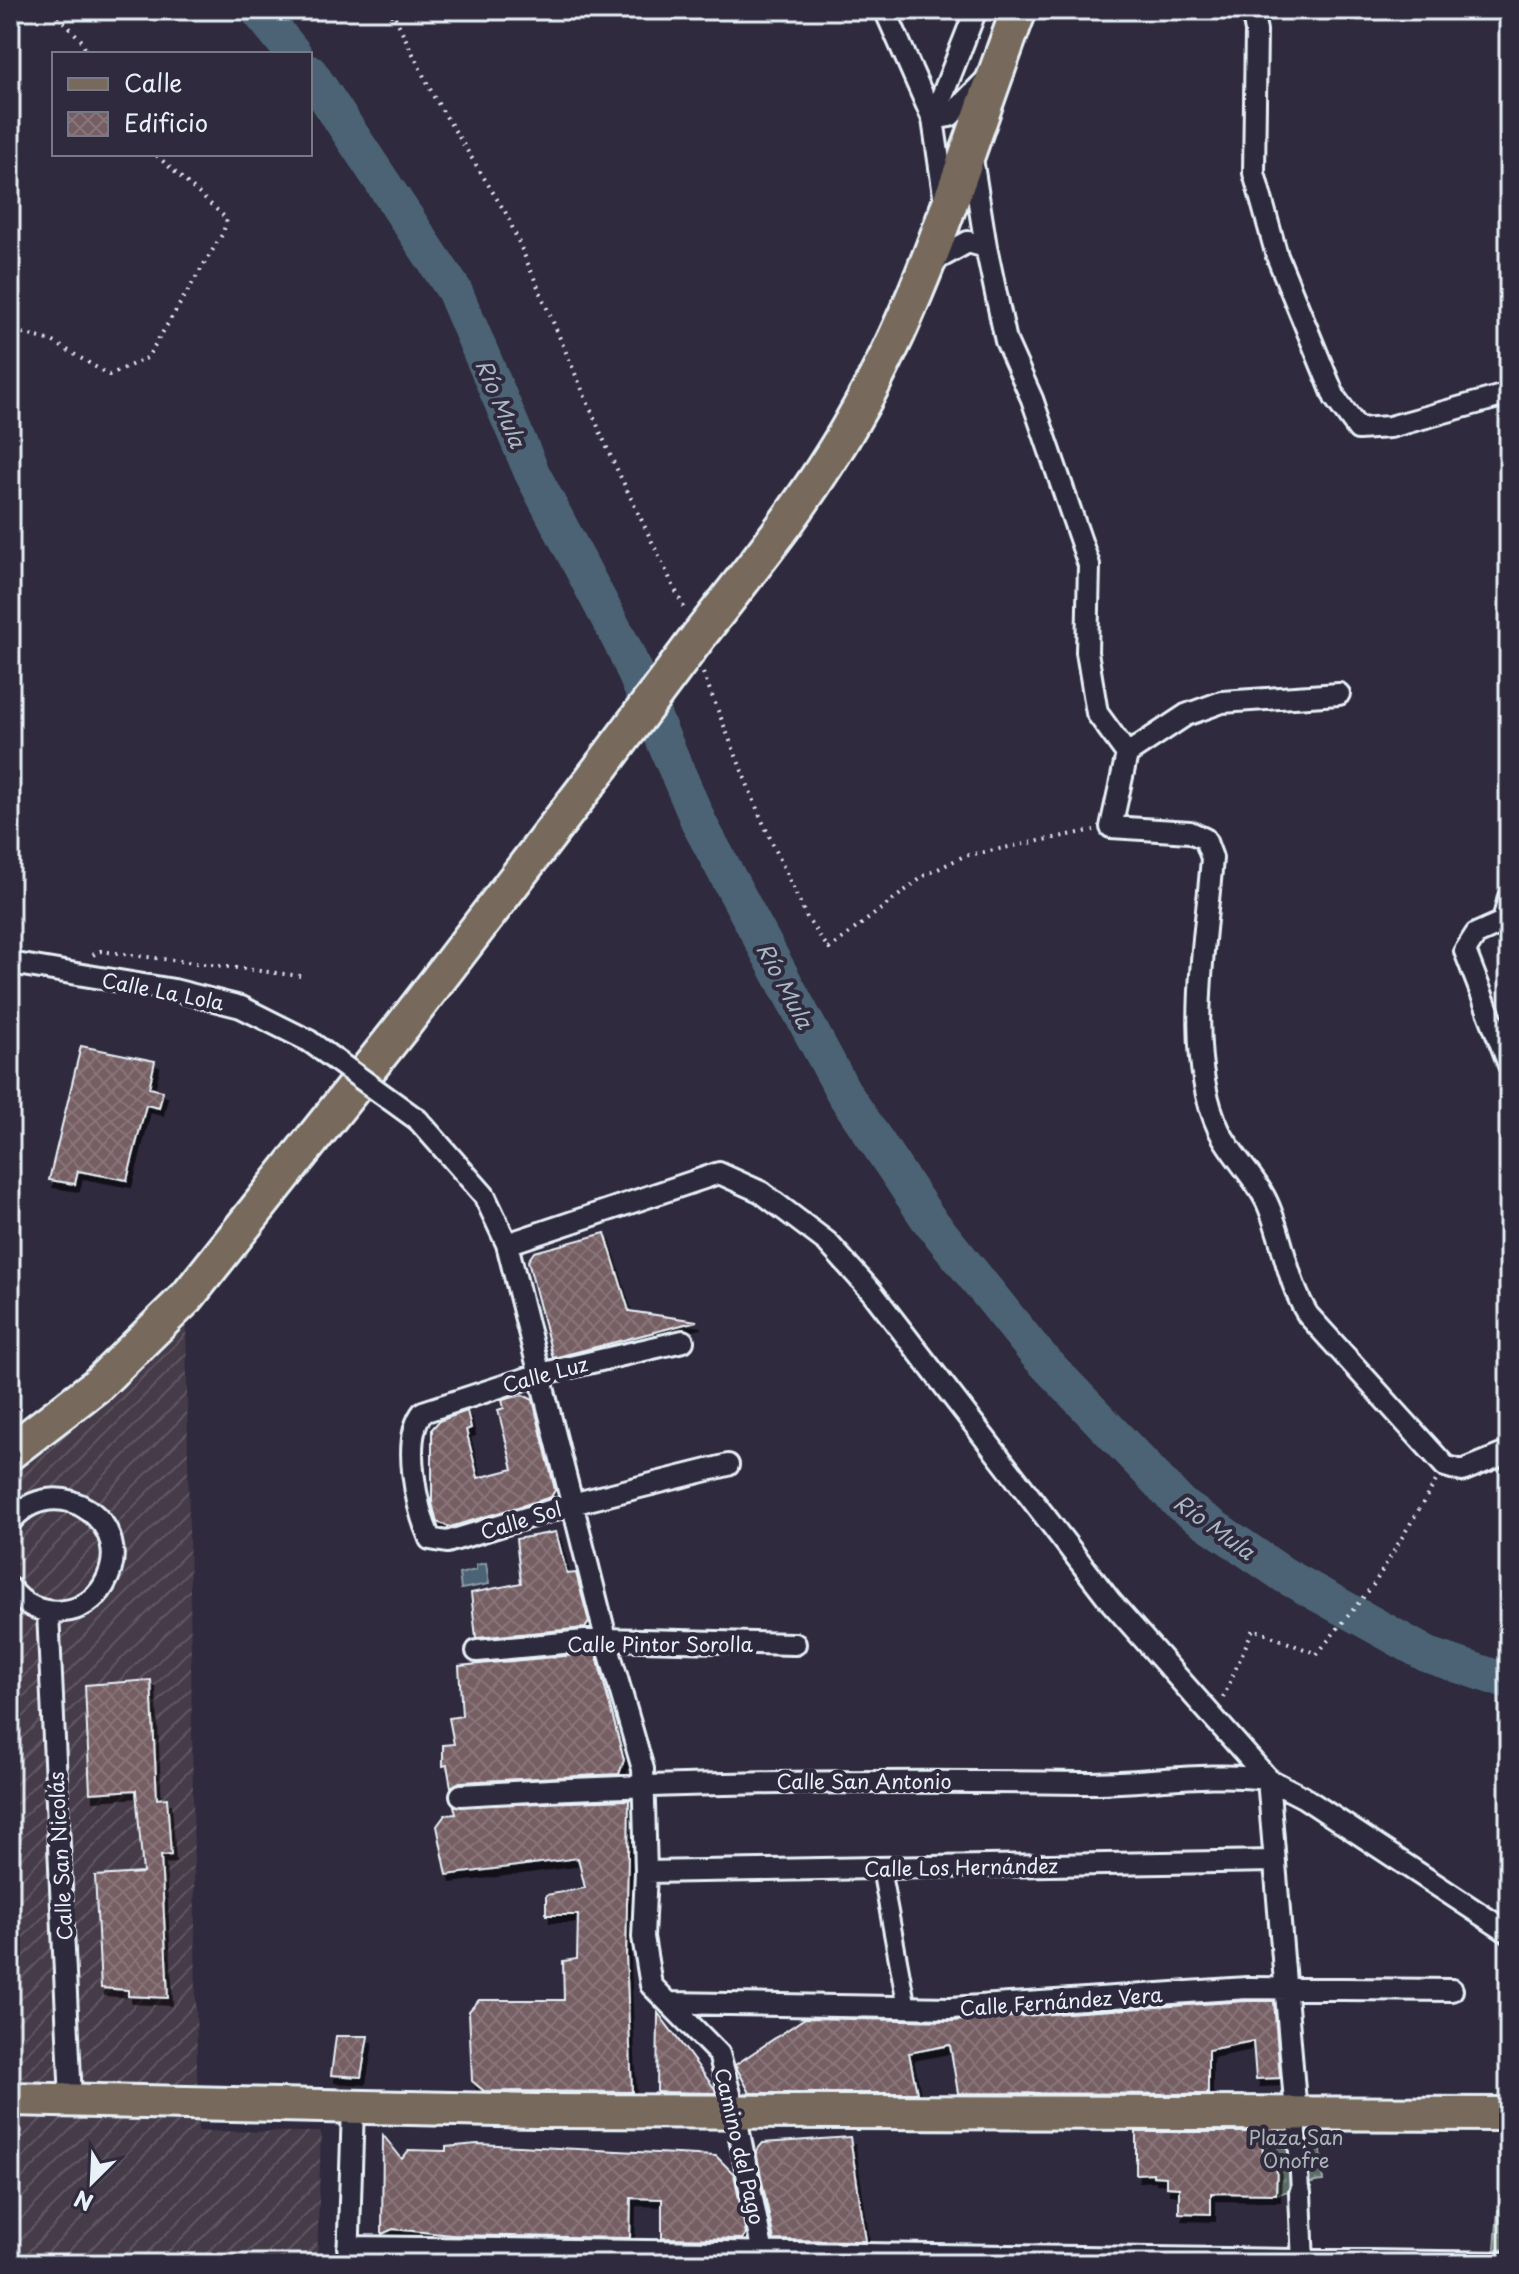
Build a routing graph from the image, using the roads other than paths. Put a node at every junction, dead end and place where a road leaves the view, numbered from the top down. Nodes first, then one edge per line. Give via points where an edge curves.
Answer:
1 (885, 10) edge
2 (976, 10) edge
3 (1019, 10) edge
4 (1252, 10) edge
5 (996, 70) junction
6 (933, 119) junction
7 (970, 148) junction
8 (946, 210) junction
9 (986, 247) junction
10 (914, 292) junction
11 (1509, 394) edge
12 (1339, 694) dead end
13 (1127, 754) junction
14 (1509, 897) edge
15 (10, 963) edge
16 (1509, 1065) edge
17 (507, 1244) junction
18 (683, 1341) dead end
19 (540, 1374) junction
20 (415, 1422) joint
21 (10, 1452) edge
22 (1509, 1452) edge
23 (728, 1465) dead end
24 (572, 1504) junction
25 (10, 1522) edge
26 (10, 1588) edge
27 (48, 1612) junction
28 (606, 1639) junction
29 (795, 1644) dead end
30 (477, 1651) dead end
31 (645, 1776) junction
32 (1268, 1779) junction
33 (461, 1795) dead end
34 (1275, 1861) junction
35 (881, 1869) junction
36 (646, 1872) junction
37 (1509, 1933) edge
38 (1283, 1989) junction
39 (1452, 1990) dead end
40 (669, 2003) junction
41 (907, 2008) junction
42 (10, 2099) edge
43 (71, 2100) junction
44 (353, 2107) junction
45 (735, 2112) junction
46 (1296, 2114) junction
47 (1509, 2114) edge
48 (1300, 2193) joint
49 (348, 2255) edge
50 (441, 2256) edge
51 (561, 2258) edge
52 (764, 2258) edge
53 (675, 2259) edge
54 (1303, 2263) edge
55 (1509, 2263) edge

1 - 6 street
2 - 6 street
3 - 5 highway
4 - 11 street via 1254,173 1277,256 1335,398 1358,429 1390,427
5 - 6 street via 950,116
5 - 7 highway
6 - 8 street
7 - 8 highway
7 - 9 street
8 - 10 highway
9 - 10 street via 968,242 939,258
9 - 13 street via 1006,341 1032,399 1089,565 1087,652 1097,713
10 - 21 highway, bridge via 860,408 811,488 396,1035 187,1297 97,1385
12 - 13 street via 1222,702 1186,715
13 - 22 street via 1111,827 1190,832 1205,839 1212,858 1199,1036 1206,1093 1219,1131 1269,1205 1294,1293 1445,1466 1462,1471
14 - 16 street via 1503,922 1476,934 1465,951
15 - 17 street, Calle La Lola, bridge via 174,990 241,1007 309,1041 418,1120 484,1195
17 - 19 street, Calle La Lola
17 - 32 street via 719,1173 761,1192 827,1242 872,1292 1101,1590
18 - 19 street, Calle Luz
19 - 20 street, Calle Luz via 454,1399 423,1412
19 - 24 street, Camino del Pago
20 - 24 street, Calle Sol via 413,1474 430,1539 447,1542
23 - 24 street, Calle Sol
24 - 28 street, Camino del Pago
25 - 27 street via 33,1503 70,1501 88,1509 110,1538 113,1557 99,1592 85,1605
26 - 27 street via 30,1607
27 - 43 street, Calle San Nicolás
28 - 29 street, Calle Pintor Sorolla
28 - 30 street, Calle Pintor Sorolla
28 - 31 street, Camino del Pago
31 - 32 street, Calle San Antonio via 1085,1783 1236,1775
31 - 33 street, Calle San Antonio
31 - 36 street, Camino del Pago
32 - 34 street
32 - 37 street
34 - 35 street, Calle Los Hernández
34 - 38 street
35 - 36 street, Calle Los Hernández
35 - 41 street
36 - 40 street, Camino del Pago via 643,1937 651,1985
38 - 39 street, Calle Fernández Vera
38 - 41 street, Calle Fernández Vera
38 - 46 street
40 - 41 street, Calle Fernández Vera
40 - 45 street, Camino del Pago via 719,2054
42 - 43 main road
43 - 44 main road
44 - 45 main road
44 - 49 street
45 - 46 main road
45 - 52 street, Camino del Pago
46 - 47 main road
46 - 48 street
48 - 54 street
49 - 50 street
50 - 51 street
51 - 53 street
52 - 53 street
52 - 54 street
54 - 55 street

